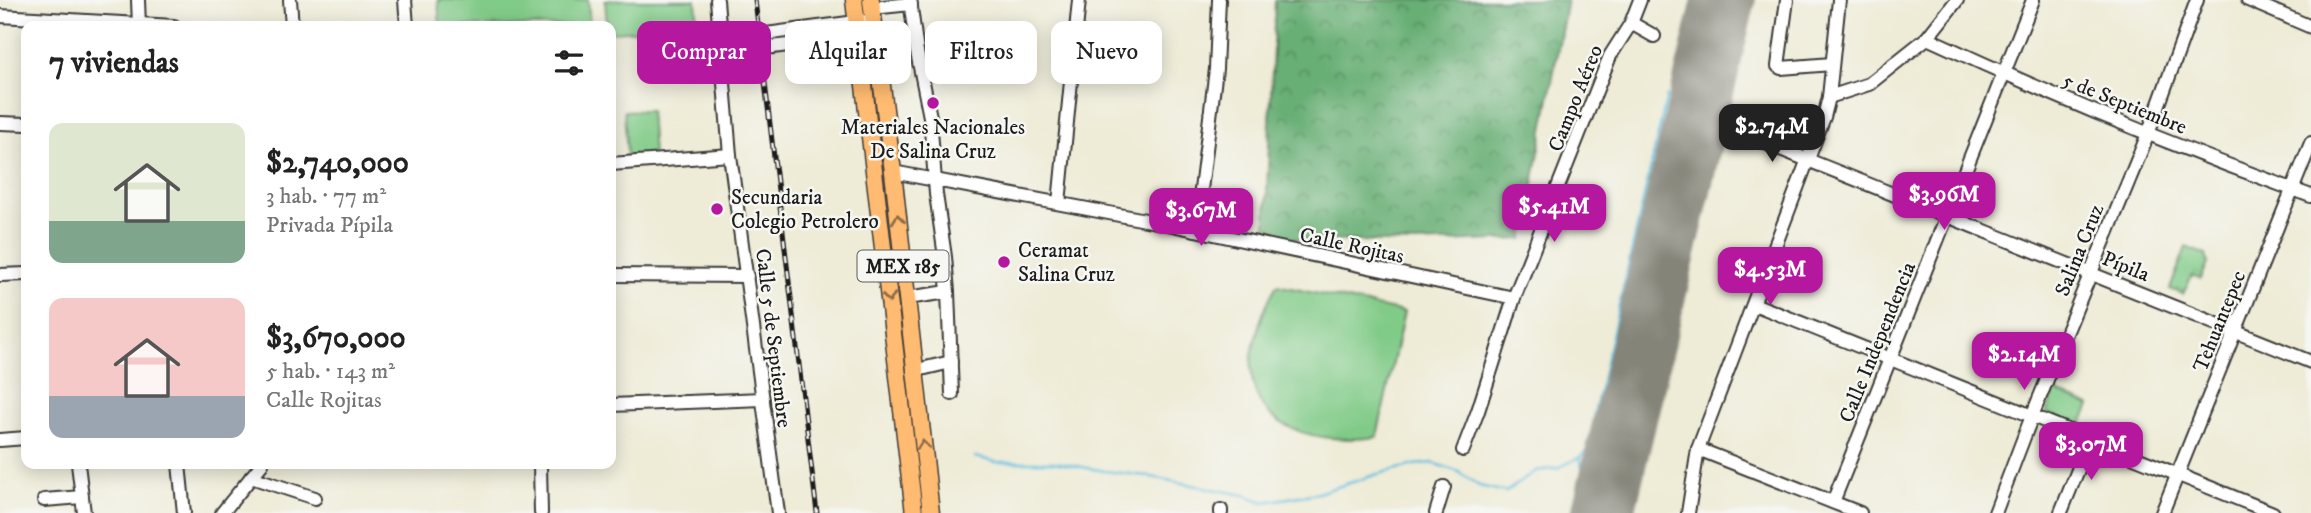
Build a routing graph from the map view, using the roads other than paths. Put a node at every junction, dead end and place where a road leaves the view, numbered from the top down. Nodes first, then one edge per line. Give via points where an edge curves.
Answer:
1 (138, 0) edge
2 (290, 0) edge
3 (405, 0) edge
4 (717, 0) edge
5 (854, 0) edge
6 (1079, 0) edge
7 (1219, 0) edge
8 (1640, 0) edge
9 (1787, 0) edge
10 (1839, 0) edge
11 (1957, 0) edge
12 (2033, 0) edge
13 (2197, 0) edge
14 (2248, 0) edge
15 (911, 2) edge
16 (0, 16) edge
17 (868, 20) edge
18 (77, 21) edge
19 (139, 21) edge
20 (292, 21) edge
21 (407, 21) edge
22 (719, 21) edge
23 (1631, 23) junction
24 (2311, 27) edge
25 (771, 33) edge
26 (1654, 36) dead end
27 (1927, 38) junction
28 (771, 43) edge
29 (1832, 64) junction
30 (2004, 74) junction
31 (724, 84) edge
32 (1829, 97) junction
33 (0, 123) edge
34 (21, 124) edge
35 (2148, 134) junction
36 (1748, 136) dead end
37 (2311, 143) edge
38 (730, 155) junction
39 (1808, 161) junction
40 (616, 164) edge
41 (893, 172) junction
42 (935, 181) junction
43 (2294, 190) junction
44 (2311, 196) edge
45 (1059, 203) junction
46 (1948, 215) junction
47 (1196, 230) junction
48 (2091, 273) junction
49 (21, 274) edge
50 (0, 275) edge
51 (616, 275) edge
52 (747, 276) junction
53 (948, 292) junction
54 (907, 298) junction
55 (1514, 298) junction
56 (1754, 304) junction
57 (2235, 332) junction
58 (1891, 359) junction
59 (951, 362) junction
60 (2311, 362) edge
61 (914, 371) junction
62 (952, 394) dead end
63 (763, 399) junction
64 (616, 405) edge
65 (2032, 416) junction
66 (21, 438) edge
67 (0, 440) edge
68 (2090, 440) junction
69 (1698, 449) junction
70 (1463, 450) dead end
71 (79, 469) edge
72 (180, 469) edge
73 (257, 469) edge
74 (540, 469) edge
75 (2177, 475) junction
76 (251, 477) junction
77 (1444, 487) dead end
78 (82, 497) junction
79 (315, 498) dead end
80 (44, 500) dead end
81 (1839, 507) edge
82 (2061, 512) edge
83 (84, 513) edge
84 (184, 513) edge
85 (222, 513) edge
86 (541, 513) edge
87 (778, 513) edge
88 (914, 513) edge
89 (931, 513) edge
90 (1436, 513) edge
91 (1688, 513) edge
92 (1860, 513) edge
93 (1996, 513) edge
94 (2162, 513) edge
95 (2273, 513) edge

1 - 19 street
2 - 20 street
3 - 21 street
4 - 22 street, Calle 5 de Septiembre
5 - 17 main road, MEX 185
6 - 45 street
7 - 47 street via 1216,69
8 - 23 street, Campo Aéreo
9 - 29 street via 1778,66
10 - 29 street
11 - 27 street
12 - 30 street, Calle Independencia
13 - 35 street, Salina Cruz
14 - 24 street
15 - 17 street
15 - 42 street via 930,117
16 - 18 street
17 - 25 street
17 - 28 street
17 - 41 main road, MEX 185
17 -> 88 main road, MEX 185
23 - 26 street
23 - 55 street, Campo Aéreo via 1610,55
27 - 30 street, 5 de Septiembre
27 - 32 street via 1869,84
29 - 32 street
30 - 35 street, 5 de Septiembre
30 - 46 street, Calle Independencia
31 - 38 street, Calle 5 de Septiembre
32 - 39 street
33 - 34 street
35 - 43 street, 5 de Septiembre
35 - 48 street, Salina Cruz
36 - 39 street, Pípila
37 - 43 street, Tehuantepec
38 - 40 street
38 - 52 street, Calle 5 de Septiembre
39 - 46 street, Pípila
39 - 56 street
41 - 42 street, Calle Rojitas
54 -> 41 main road, MEX 185
42 - 45 street, Calle Rojitas
42 - 53 street
43 - 44 street, 5 de Septiembre
43 - 57 street, Tehuantepec
45 - 47 street, Calle Rojitas
46 - 48 street, Pípila
46 - 58 street, Calle Independencia
47 - 55 street, Calle Rojitas
48 - 57 street, Pípila
48 - 65 street, Salina Cruz
49 - 50 street
51 - 52 street
52 - 63 street, Calle 5 de Septiembre
53 - 54 street
53 - 59 street
54 - 61 main road, MEX 185
55 - 70 street, Campo Aéreo
56 - 58 street
56 - 69 street
57 - 60 street, Pípila
57 - 75 street, Tehuantepec
58 - 65 street
58 - 81 street, Calle Independencia
59 - 61 street
59 - 62 street
89 -> 61 main road, MEX 185
63 - 64 street
63 - 87 street, Calle 5 de Septiembre
65 - 68 street
65 - 93 street, Salina Cruz
66 - 67 street
68 - 75 street
68 - 82 street
69 - 81 street
69 - 91 street
71 - 78 street
72 - 84 street
73 - 76 street
74 - 86 street
75 - 94 street, Tehuantepec
75 - 95 street
76 - 79 street
76 - 85 street
77 - 90 street
78 - 80 street
78 - 83 street
81 - 92 street

